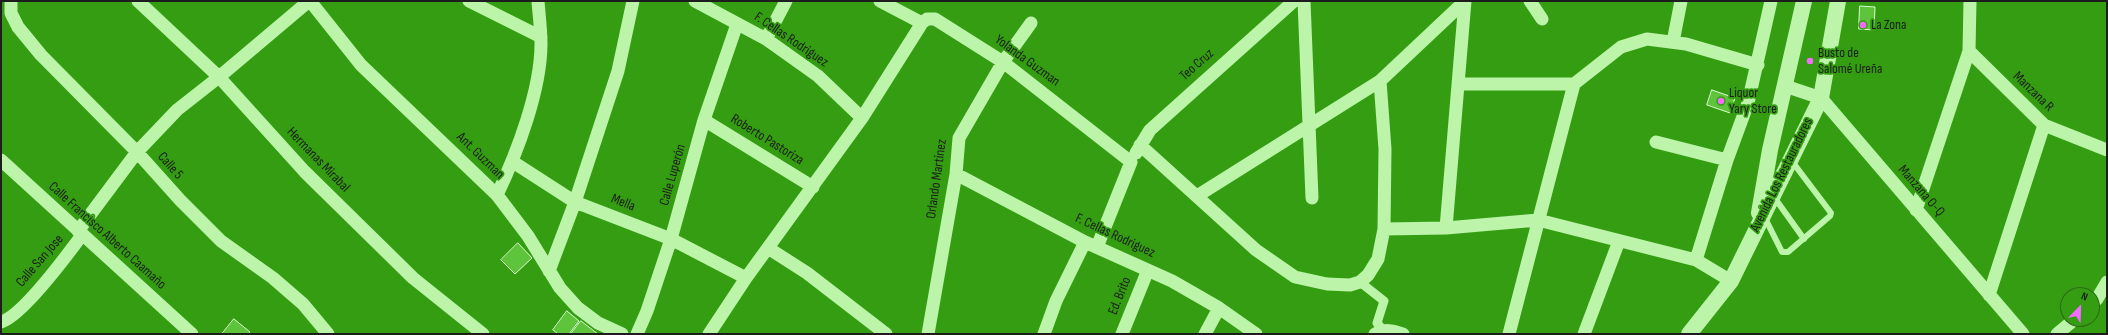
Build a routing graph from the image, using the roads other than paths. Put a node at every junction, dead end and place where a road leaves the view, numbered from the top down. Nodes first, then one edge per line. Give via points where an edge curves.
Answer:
1 (10, 1) edge
2 (138, 1) edge
3 (310, 1) edge
4 (469, 1) edge
5 (538, 1) edge
6 (633, 1) edge
7 (695, 1) edge
8 (786, 1) edge
9 (880, 1) edge
10 (1294, 1) edge
11 (1304, 1) edge
12 (1465, 1) edge
13 (1530, 1) edge
14 (1681, 1) edge
15 (1771, 1) edge
16 (1804, 1) edge
17 (1838, 1) edge
18 (1970, 1) edge
19 (1542, 19) dead end
20 (1031, 23) dead end
21 (737, 24) junction
22 (922, 24) junction
23 (540, 37) junction
24 (766, 39) junction
25 (1673, 42) junction
26 (1969, 52) junction
27 (1003, 62) junction
28 (1758, 65) junction
29 (219, 77) junction
30 (1380, 81) junction
31 (1459, 84) junction
32 (1574, 84) junction
33 (1785, 86) junction
34 (1821, 98) junction
35 (862, 118) junction
36 (704, 120) junction
37 (2044, 125) junction
38 (1308, 126) junction
39 (1656, 142) dead end
40 (1140, 146) junction
41 (2107, 150) edge
42 (137, 152) junction
43 (1, 160) edge
44 (1727, 160) junction
45 (1790, 160) junction
46 (513, 162) junction
47 (1131, 162) junction
48 (956, 174) junction
49 (813, 187) junction
50 (498, 195) junction
51 (1773, 195) junction
52 (1197, 196) junction
53 (1312, 198) dead end
54 (575, 202) junction
55 (1916, 210) junction
56 (1763, 215) junction
57 (1538, 220) junction
58 (1384, 228) junction
59 (1446, 228) junction
60 (1756, 230) junction
61 (80, 233) junction
62 (671, 239) junction
63 (1804, 239) junction
64 (1619, 241) junction
65 (1085, 242) junction
66 (1097, 247) junction
67 (768, 248) junction
68 (1696, 260) junction
69 (1148, 270) junction
70 (549, 271) junction
71 (746, 278) junction
72 (1731, 281) junction
73 (1360, 282) junction
74 (2107, 282) edge
75 (1989, 294) junction
76 (2100, 294) edge
77 (1219, 308) junction
78 (2, 320) edge
79 (2065, 327) edge
80 (1379, 332) edge
81 (192, 334) edge
82 (328, 334) edge
83 (483, 334) edge
84 (622, 334) edge
85 (637, 334) edge
86 (709, 334) edge
87 (886, 334) edge
88 (928, 334) edge
89 (1044, 334) edge
90 (1122, 334) edge
91 (1205, 334) edge
92 (1256, 334) edge
93 (1403, 334) edge
94 (1509, 334) edge
95 (1584, 334) edge
96 (1689, 334) edge
97 (2023, 334) edge
98 (2056, 334) edge

1 - 42 street, Calle 5 via 11,13 29,42
2 - 29 street, Hermanas Mirabal
3 - 29 street, Calle San Jose
3 - 50 street, Ant. Guzman via 362,65
4 - 23 street
5 - 23 street
6 - 54 street via 618,71
7 - 21 street, F. Cellas Rodriguez
8 - 24 street
9 - 22 street
10 - 40 street, Teo Cruz via 1150,130
11 - 38 street
12 - 30 street
12 - 31 street
13 - 19 street
14 - 25 street
15 - 28 street
16 - 33 street
17 - 34 street, Avenida Los Restauradores
18 - 26 street
20 - 27 street, Orlando Martinez
21 - 24 street, F. Cellas Rodriguez
21 - 36 street, Calle Luperón
22 - 27 street, Yolanda Guzman via 927,19 935,18
22 - 35 street
23 - 46 street via 534,89
24 - 35 street, F. Cellas Rodriguez via 818,76
25 - 28 street
25 - 32 street via 1647,39 1621,47
26 - 37 street, Manzana R
26 - 55 street
27 - 47 street, Yolanda Guzman
27 - 48 street, Orlando Martinez via 961,132
28 - 44 street via 1748,103
29 - 42 street, Calle San Jose via 177,110
29 - 83 street, Hermanas Mirabal via 305,172 413,278
30 - 38 street
30 - 58 street via 1385,149
31 - 32 street
31 - 59 street
32 - 57 street
33 - 34 street
33 - 60 street via 1770,150
34 - 45 street, Avenida Los Restauradores
34 - 55 street, Manzana O-Q
35 - 49 street
36 - 49 street, Roberto Pastoriza
36 - 62 street, Calle Luperón
37 - 41 street, Manzana R
37 - 75 street
38 - 52 street
38 - 53 street
39 - 44 street
40 - 47 street, Teo Cruz
40 - 52 street
42 - 61 street, Calle San Jose
42 - 82 street, Calle 5 via 221,241 273,278 303,304
43 - 61 street, Calle Francisco Alberto Caamaño
44 - 68 street
45 - 51 street, Avenida Los Restauradores
45 - 63 lane via 1831,213
46 - 50 street
46 - 54 street, Mella
47 - 66 street
48 - 65 street, F. Cellas Rodriguez
48 - 88 street, Orlando Martinez
49 - 67 street
50 - 70 street, Ant. Guzman via 528,236
51 - 56 street, Avenida Los Restauradores
51 - 63 lane
52 - 73 street via 1256,250 1295,277 1327,284 1350,285
54 - 62 street, Mella
54 - 70 street
55 - 75 street, Manzana O-Q
56 - 60 street, Avenida Los Restauradores
56 - 63 lane via 1782,252 1788,252
57 - 59 street
57 - 64 street
57 - 94 street
58 - 59 street
58 - 73 street via 1378,259
60 - 72 street, Avenida Los Restauradores
61 - 78 street, Calle San Jose via 43,285
61 - 81 street, Calle Francisco Alberto Caamaño
62 - 71 street, Mella
62 - 85 street, Calle Luperón
64 - 68 street
64 - 95 street
65 - 66 street, F. Cellas Rodriguez
65 - 89 street via 1056,301
66 - 69 street, F. Cellas Rodriguez
67 - 71 street
67 - 87 street via 807,273
68 - 72 street
69 - 77 street, F. Cellas Rodriguez
69 - 90 street, Ed. Brito
70 - 84 street, Ant. Guzman via 578,308 598,323
71 - 86 street
72 - 96 street, Avenida Los Restauradores
73 - 80 street via 1384,301 1377,323
74 - 76 street
75 - 97 street, Manzana O-Q
77 - 91 street
77 - 92 street, F. Cellas Rodriguez
79 - 98 street
80 - 93 street via 1394,331

